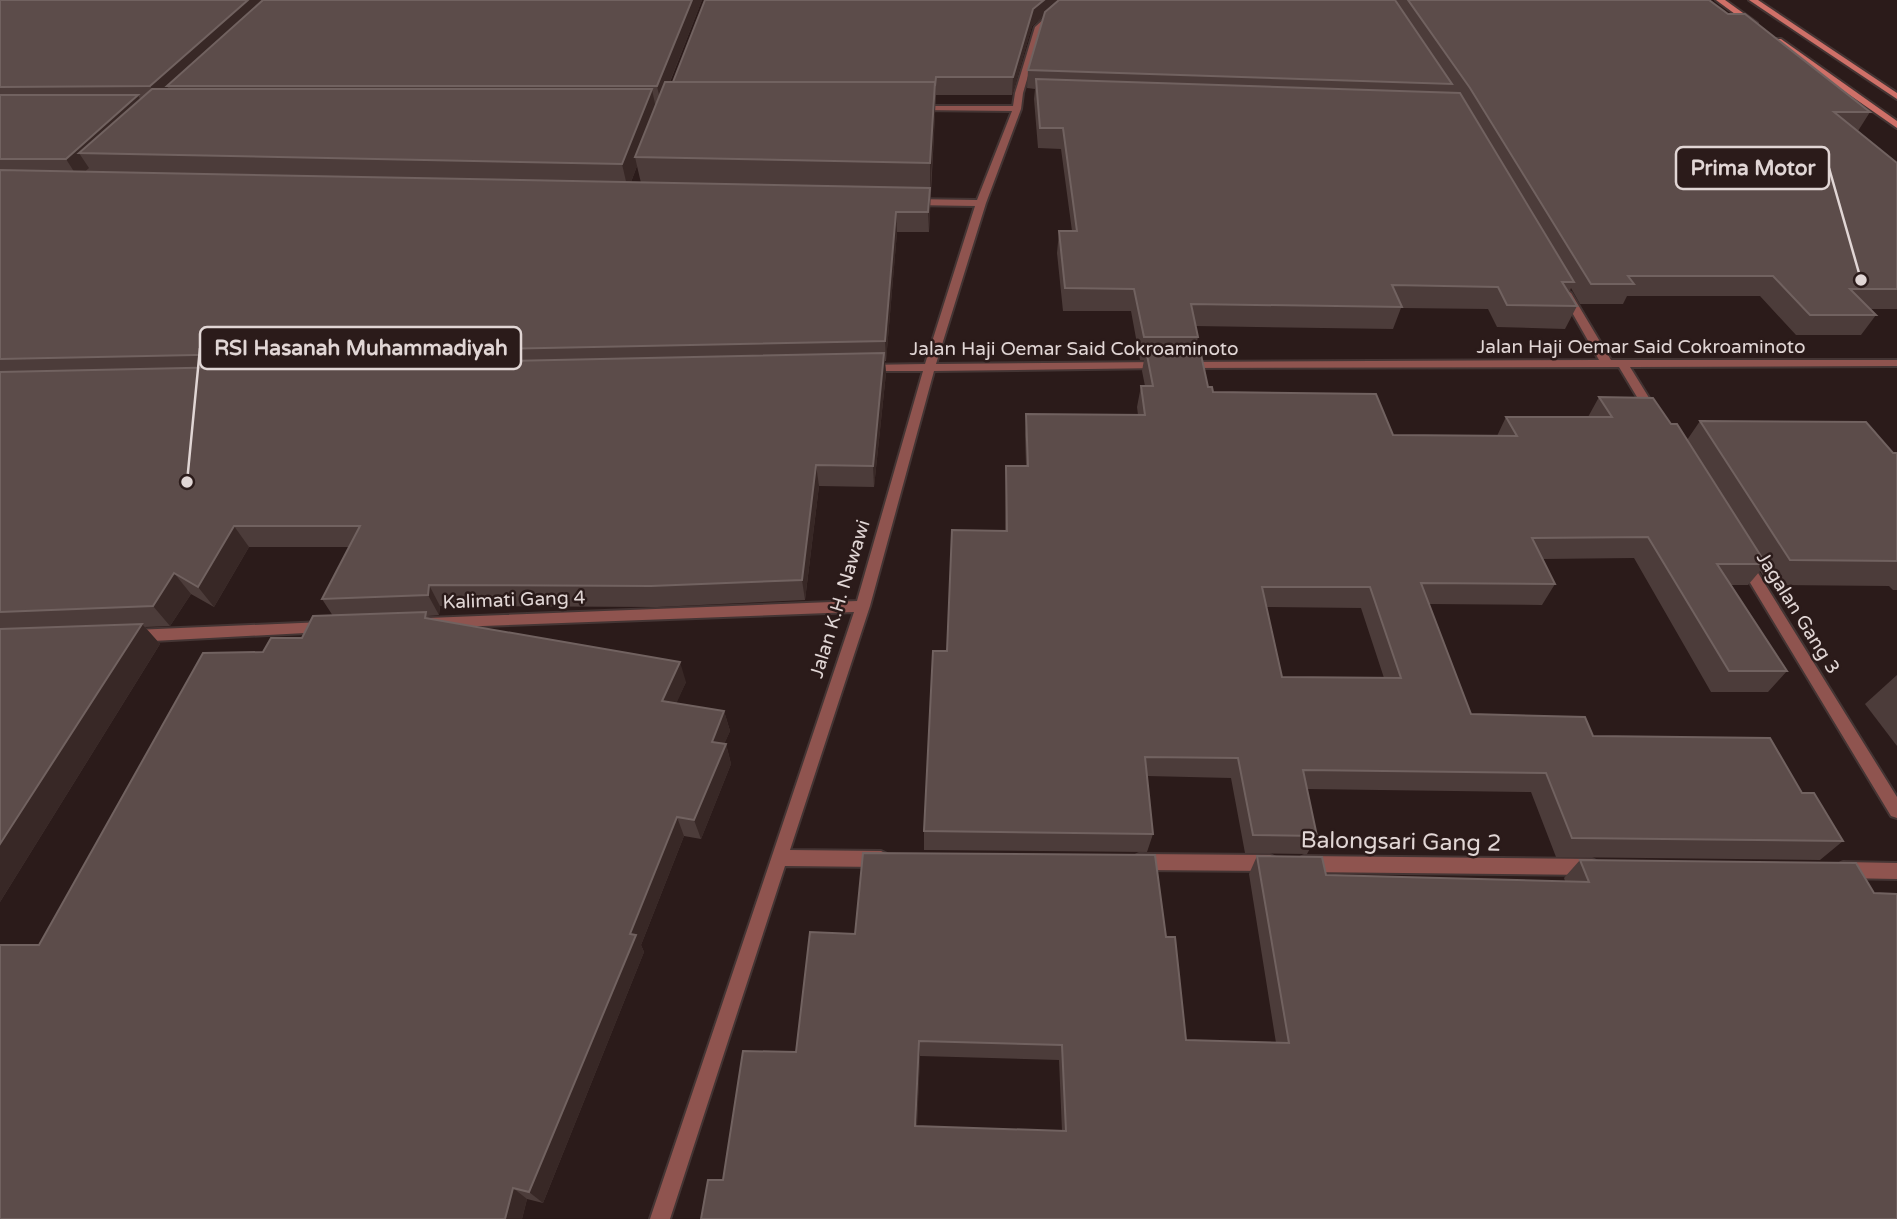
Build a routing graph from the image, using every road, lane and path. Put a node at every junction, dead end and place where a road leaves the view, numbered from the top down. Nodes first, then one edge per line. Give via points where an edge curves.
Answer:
1 (1069, 0) edge
2 (1720, 0) edge
3 (1753, 0) edge
4 (1764, 31) edge
5 (1775, 39) edge
6 (1019, 93) junction
7 (1032, 94) edge
8 (1897, 97) edge
9 (909, 108) edge
10 (1017, 109) junction
11 (1897, 125) edge
12 (898, 201) edge
13 (981, 203) junction
14 (1561, 285) edge
15 (1897, 363) edge
16 (1607, 364) junction
17 (1623, 364) junction
18 (930, 366) junction
19 (847, 368) edge
20 (1659, 423) edge
21 (1738, 552) edge
22 (863, 606) junction
23 (417, 623) edge
24 (334, 627) edge
25 (125, 636) edge
26 (1897, 811) edge
27 (778, 858) junction
28 (902, 859) edge
29 (1122, 862) edge
30 (1606, 867) edge
31 (1828, 870) edge
32 (1897, 871) edge
33 (660, 1219) edge

1 - 6 street, Jalan K.H. Nawawi via 1039,27
2 - 4 main road
3 - 8 main road
5 - 11 main road
6 - 7 street
6 - 10 street, Jalan K.H. Nawawi
9 - 10 street
10 - 13 street, Jalan K.H. Nawawi
12 - 13 street
13 - 18 street, Jalan K.H. Nawawi
14 - 16 street
15 - 17 street, Jalan Haji Oemar Said Cokroaminoto
16 - 17 street, Jalan Haji Oemar Said Cokroaminoto
16 - 18 street, Jalan Haji Oemar Said Cokroaminoto
17 - 20 street
18 - 19 street, Jalan Haji Oemar Said Cokroaminoto
18 - 22 street, Jalan K.H. Nawawi
21 - 26 street, Jagalan Gang 3
22 - 23 street, Kalimati Gang 4
22 - 27 street, Jalan K.H. Nawawi
24 - 25 street
27 - 28 street
27 - 33 street, Jalan K.H. Nawawi
29 - 30 street, Balongsari Gang 2
31 - 32 street

